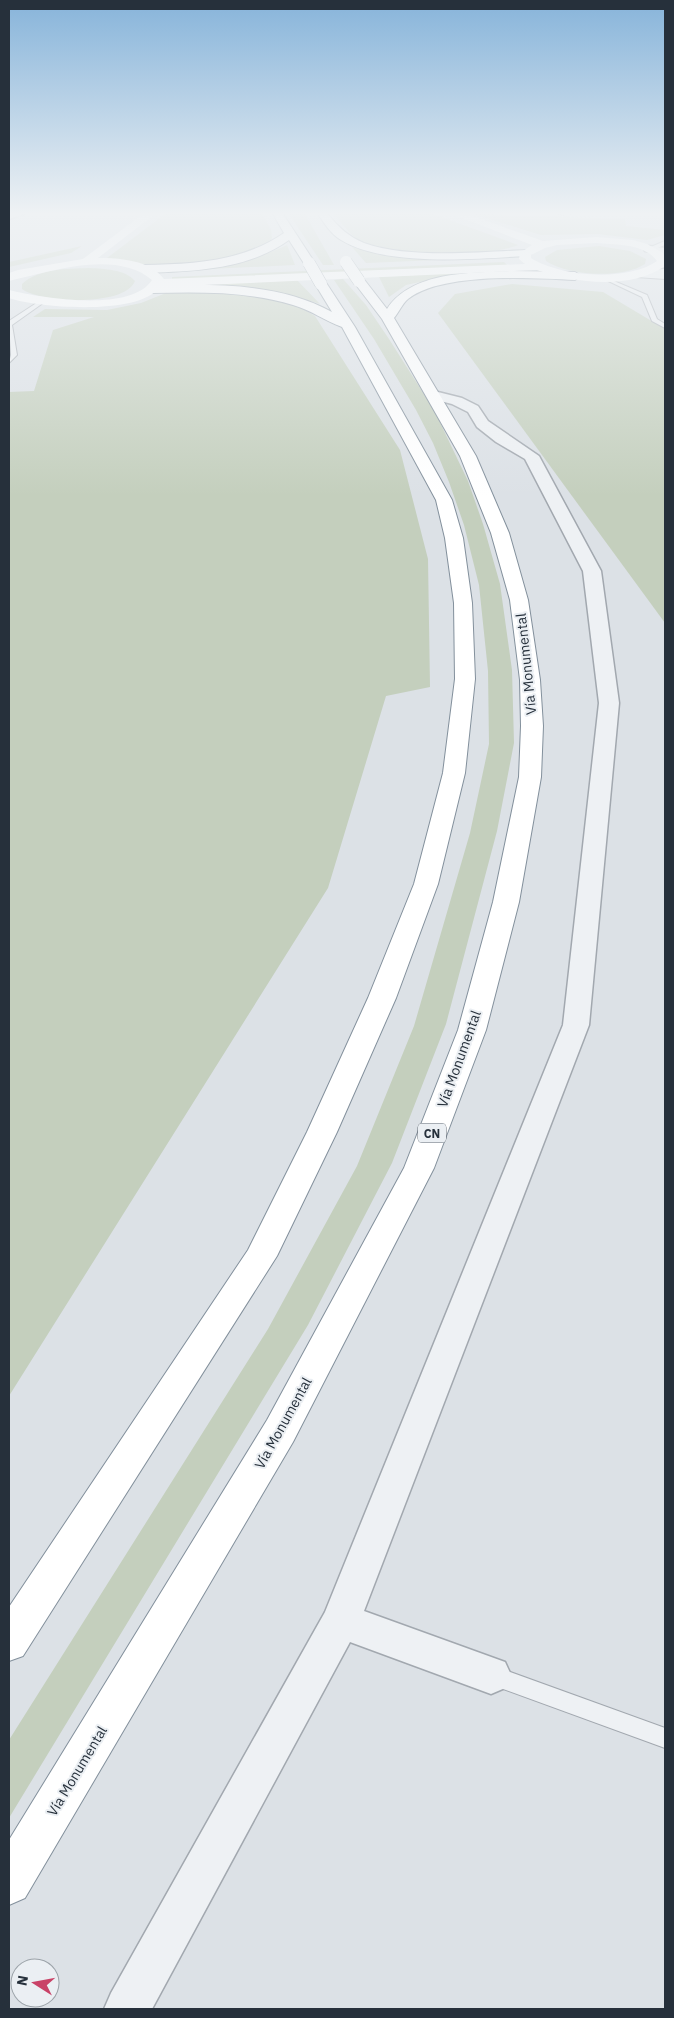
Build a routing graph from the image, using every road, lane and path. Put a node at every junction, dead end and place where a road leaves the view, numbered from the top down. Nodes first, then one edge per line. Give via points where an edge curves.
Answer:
1 (33, 308) edge
2 (313, 308) edge
3 (336, 308) edge
4 (380, 308) edge
5 (396, 308) edge
6 (649, 308) edge
7 (388, 318) junction
8 (9, 325) edge
9 (665, 326) edge
10 (348, 327) junction
11 (9, 361) edge
12 (434, 395) junction
13 (341, 1621) junction
14 (9, 1642) edge
15 (491, 1675) joint
16 (665, 1738) edge
17 (9, 1882) edge
18 (127, 2009) edge

1 - 8 lane
2 - 10 main road
3 - 10 main road, bridge
4 - 7 main road, Vía Monumental / CN, bridge
5 - 7 main road
6 - 9 lane via 654,320
7 - 12 main road, Vía Monumental / CN
8 - 11 lane via 14,355
10 - 14 main road via 444,500 454,538 463,603 464,679 454,773 426,884 382,998 322,1132 261,1256
12 - 13 street via 473,409 482,424 531,456 592,571 609,703 576,1025
12 - 17 main road, Vía Monumental / CN via 468,456 500,533 519,600 530,680 530,777 506,902 472,1030 419,1168 280,1431
13 - 15 street
13 - 18 street
15 - 16 lane

